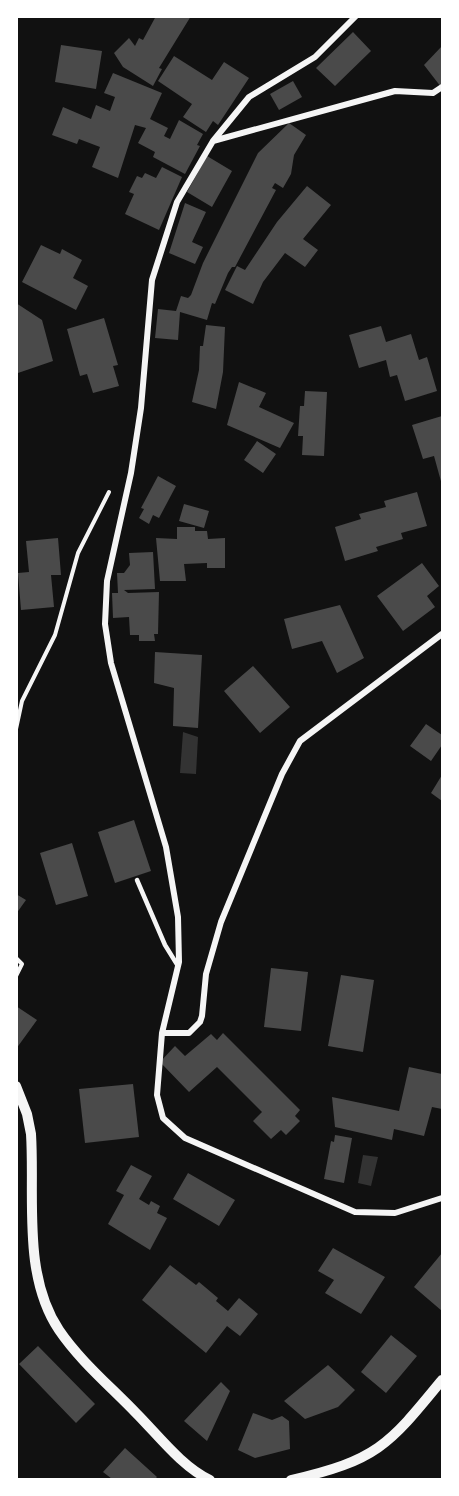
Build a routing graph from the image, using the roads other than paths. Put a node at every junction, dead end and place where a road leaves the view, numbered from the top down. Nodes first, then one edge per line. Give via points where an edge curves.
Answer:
1 (356, 16) edge
2 (442, 87) edge
3 (213, 141) junction
4 (442, 634) edge
5 (137, 879) dead end
6 (178, 968) junction
7 (162, 1033) junction
8 (16, 1086) edge
9 (442, 1198) edge
10 (442, 1380) edge
11 (210, 1479) edge
12 (291, 1479) edge

1 - 3 street via 315,57 249,97
2 - 3 street via 433,93 395,91
3 - 6 street via 177,202 152,280 141,408 107,581 106,642 166,847 178,917
4 - 7 street via 300,741 282,774 221,921 206,974 200,1022 189,1033
5 - 6 lane
6 - 7 street
7 - 9 street via 157,1071 159,1110 168,1125 185,1138 355,1212 395,1213
8 - 11 street via 27,1114 37,1266 50,1313 79,1355 184,1460
10 - 12 street via 405,1425 377,1451 343,1467

